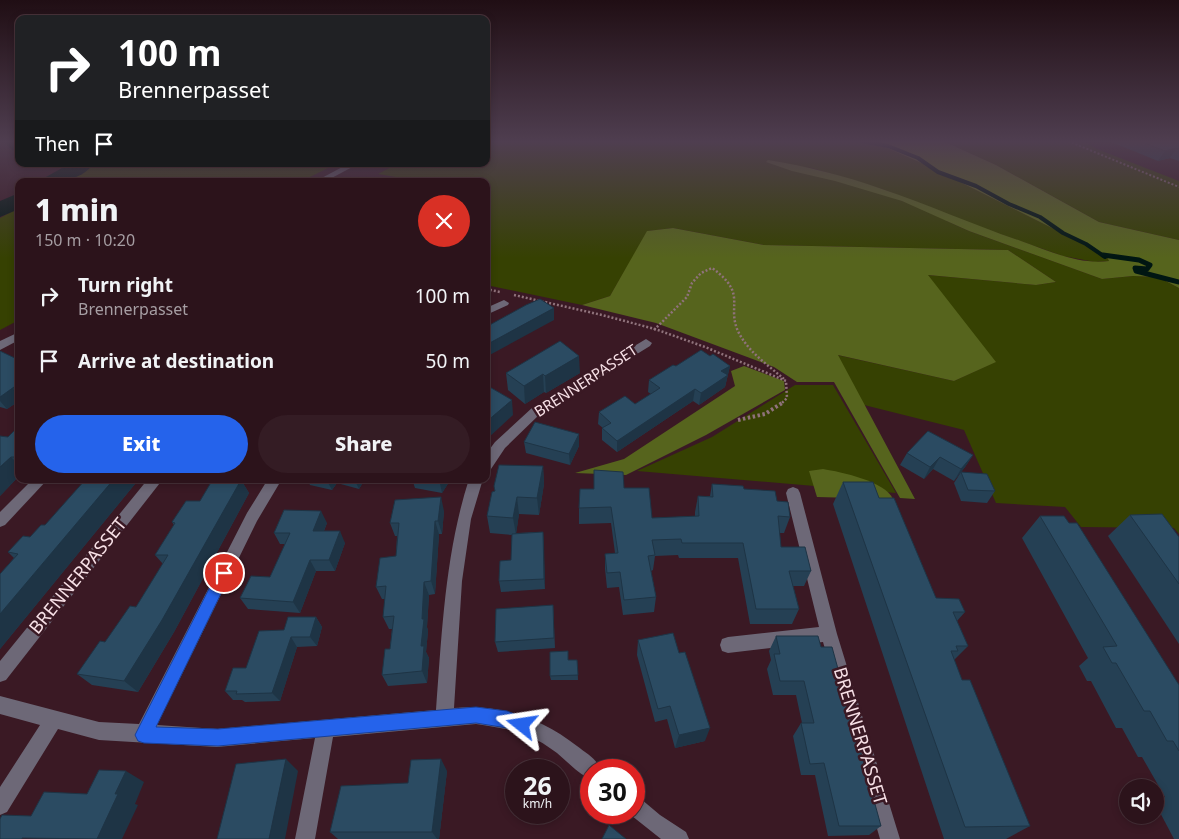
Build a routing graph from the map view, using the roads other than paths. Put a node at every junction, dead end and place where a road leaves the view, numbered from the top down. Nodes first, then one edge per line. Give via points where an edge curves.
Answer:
1 (504, 298) road end
2 (490, 309) edge
3 (15, 337) edge
4 (646, 343) dead end
5 (0, 346) edge
6 (490, 459) edge
7 (38, 483) edge
8 (153, 483) edge
9 (273, 483) edge
10 (475, 483) edge
11 (793, 492) dead end
12 (0, 521) edge
13 (829, 634) junction
14 (728, 645) dead end
15 (0, 674) edge
16 (0, 705) edge
17 (55, 718) junction
18 (444, 718) junction
19 (326, 728) junction
20 (144, 735) junction
21 (580, 760) edge
22 (0, 805) edge
23 (645, 815) edge
24 (306, 839) edge
25 (679, 839) edge
26 (890, 839) edge

1 - 2 street
3 - 5 street
4 - 6 street, BRENNERPASSET via 537,410
7 - 12 street
8 - 15 street, BRENNERPASSET
9 - 20 street via 252,517
10 - 18 street via 464,520 454,581
11 - 13 street, BRENNERPASSET
13 - 14 street
13 - 26 street, BRENNERPASSET
16 - 17 street
17 - 20 street via 99,730
17 - 22 street
18 - 19 street
18 - 21 street via 476,715 507,719 537,730
19 - 20 street via 218,738
19 - 24 street
23 - 25 street

